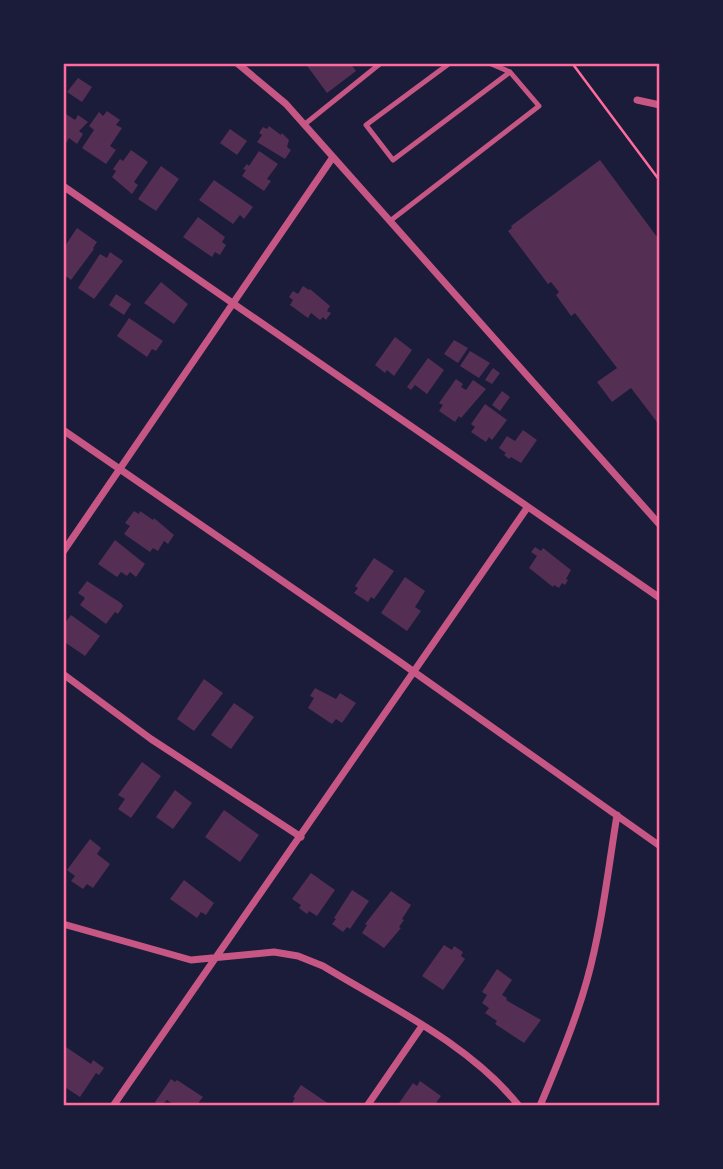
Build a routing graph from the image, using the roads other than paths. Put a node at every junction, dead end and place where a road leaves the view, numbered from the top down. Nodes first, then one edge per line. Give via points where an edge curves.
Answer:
1 (237, 63) edge
2 (381, 63) edge
3 (450, 63) edge
4 (489, 63) edge
5 (510, 72) junction
6 (637, 100) dead end
7 (660, 104) edge
8 (304, 124) junction
9 (334, 157) junction
10 (63, 186) edge
11 (390, 221) junction
12 (234, 303) junction
13 (63, 429) edge
14 (120, 469) junction
15 (527, 508) junction
16 (660, 525) edge
17 (63, 552) edge
18 (660, 598) edge
19 (414, 671) junction
20 (63, 674) edge
21 (617, 815) junction
22 (302, 837) junction
23 (660, 846) edge
24 (63, 924) edge
25 (214, 959) junction
26 (422, 1026) junction
27 (113, 1106) edge
28 (367, 1106) edge
29 (519, 1106) edge
30 (540, 1106) edge

1 - 8 street
2 - 8 lane
3 - 5 lane via 366,125 393,160
4 - 5 lane
5 - 11 lane via 539,106
6 - 7 street
8 - 9 street
9 - 11 street
9 - 12 street
10 - 12 street
11 - 16 street
12 - 14 street
12 - 15 street
13 - 14 street
14 - 17 street
14 - 19 street
15 - 18 street
15 - 19 street
19 - 21 street
19 - 22 street
20 - 22 street via 151,739
21 - 23 street
21 - 30 street via 587,980
22 - 25 street
24 - 25 street via 191,960
25 - 26 street via 274,952 298,956 323,966
25 - 27 street
26 - 28 street
26 - 29 street via 479,1064

